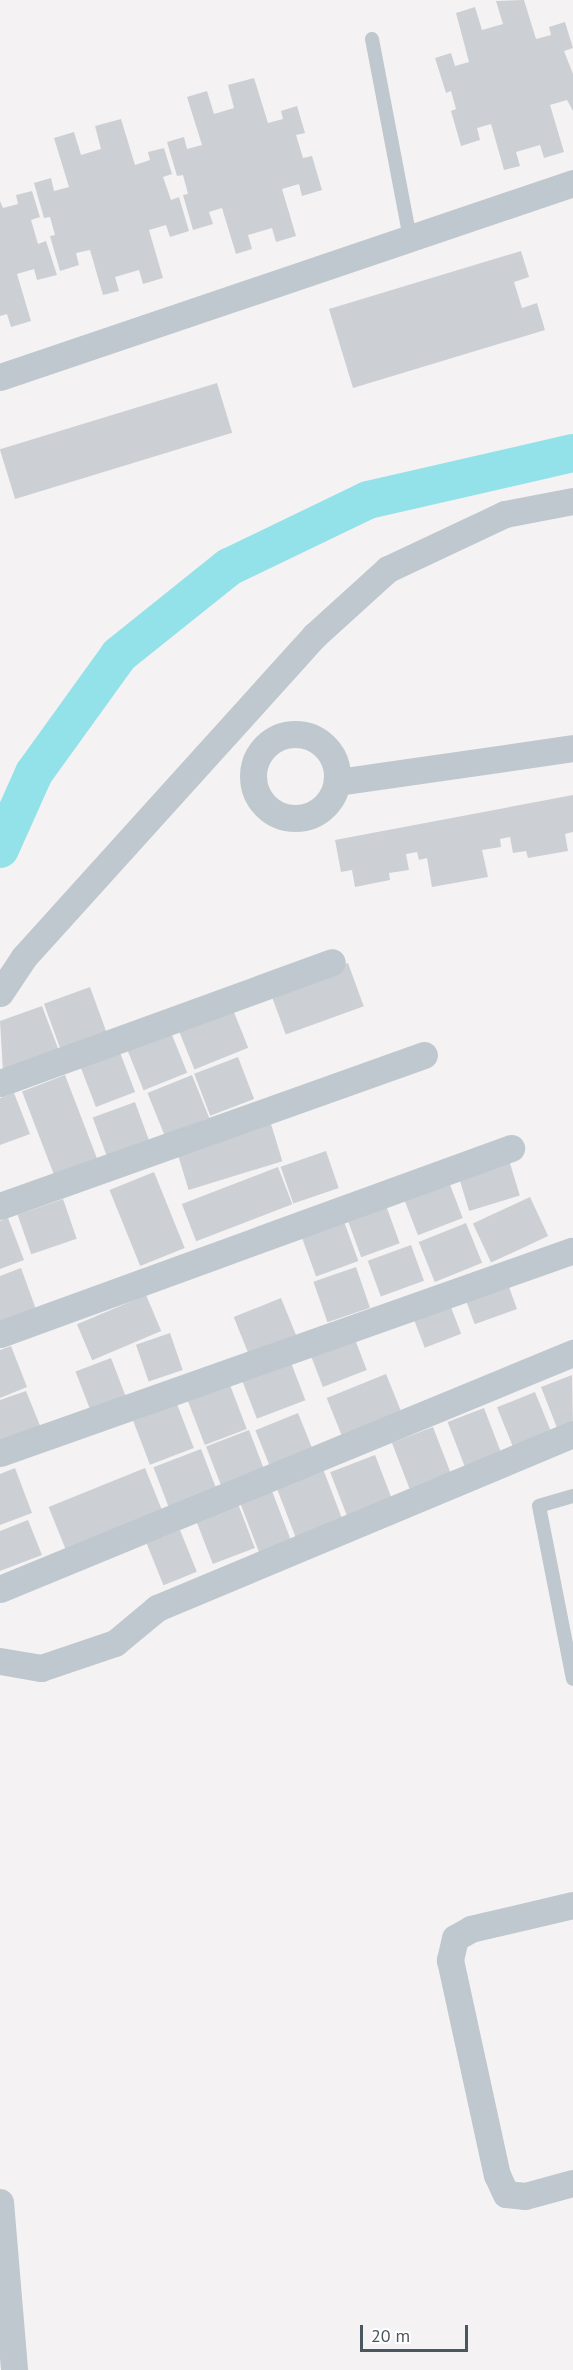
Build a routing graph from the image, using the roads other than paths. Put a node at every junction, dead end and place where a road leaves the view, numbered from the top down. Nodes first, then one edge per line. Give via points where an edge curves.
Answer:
1 (372, 39) dead end
2 (573, 183) edge
3 (410, 238) junction
4 (0, 377) edge
5 (573, 501) edge
6 (573, 748) edge
7 (338, 782) dead end
8 (332, 962) dead end
9 (0, 993) edge
10 (424, 1055) dead end
11 (0, 1083) edge
12 (512, 1148) dead end
13 (0, 1206) edge
14 (571, 1251) dead end
15 (0, 1334) edge
16 (573, 1353) edge
17 (573, 1434) edge
18 (0, 1453) edge
19 (573, 1497) edge
20 (0, 1589) edge
21 (0, 1661) edge
22 (573, 1679) edge
23 (573, 1905) edge
24 (573, 2183) edge
25 (0, 2202) edge
26 (14, 2370) edge

1 - 3 lane
2 - 3 street
3 - 4 street
5 - 9 street via 505,514 388,569 314,636 24,957
6 - 7 street
8 - 11 street
10 - 13 street
12 - 15 street
14 - 18 street
16 - 20 street
17 - 21 street via 157,1608 115,1643 41,1668
19 - 22 lane via 539,1506
23 - 24 street via 471,1929 455,1938 450,1960 497,2175 506,2194 525,2196
25 - 26 street

